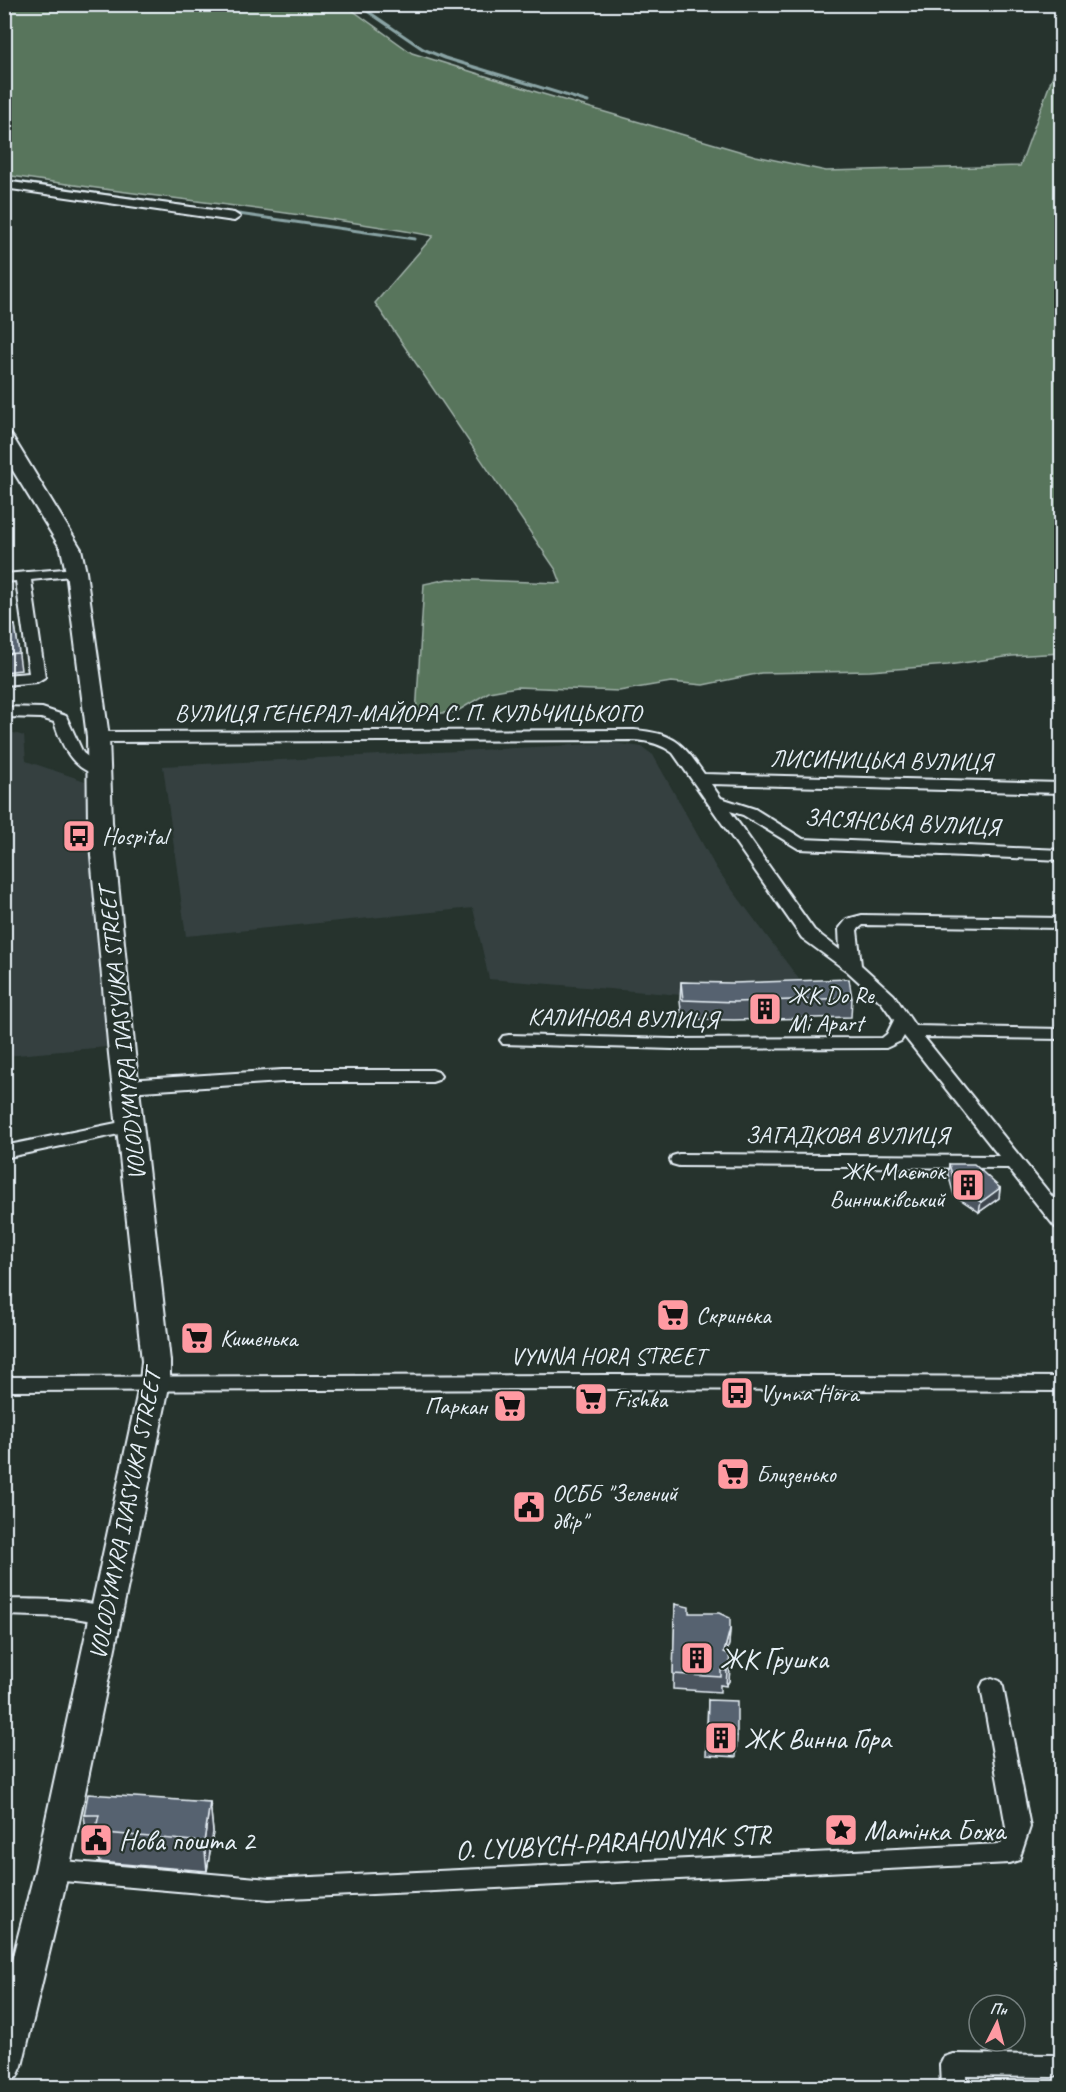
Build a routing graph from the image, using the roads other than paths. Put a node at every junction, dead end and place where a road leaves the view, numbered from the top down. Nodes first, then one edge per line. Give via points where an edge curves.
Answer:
1 (4, 184) edge
2 (234, 217) dead end
3 (4, 439) edge
4 (76, 572) junction
5 (23, 576) junction
6 (4, 578) edge
7 (4, 680) edge
8 (4, 712) edge
9 (98, 737) junction
10 (98, 773) junction
11 (698, 779) junction
12 (1062, 788) edge
13 (713, 801) junction
14 (1062, 855) edge
15 (1062, 923) edge
16 (853, 967) junction
17 (906, 1025) junction
18 (1062, 1034) edge
19 (509, 1040) dead end
20 (432, 1076) dead end
21 (126, 1086) junction
22 (131, 1126) junction
23 (4, 1152) edge
24 (679, 1160) dead end
25 (1014, 1162) junction
26 (1062, 1223) edge
27 (156, 1382) junction
28 (4, 1384) edge
29 (1062, 1384) edge
30 (4, 1607) edge
31 (106, 1615) junction
32 (992, 1687) dead end
33 (52, 1870) junction
34 (4, 2066) edge
35 (1052, 2066) dead end
36 (954, 2088) edge

1 - 2 street
3 - 4 main road, VOLODYMYRA IVASYUKA STREET via 71,549
4 - 5 street
4 - 9 main road, VOLODYMYRA IVASYUKA STREET
5 - 6 street
5 - 7 street via 37,677
8 - 10 street via 42,713 61,719 74,753
9 - 10 main road, VOLODYMYRA IVASYUKA STREET
9 - 11 street, ВУЛИЦЯ ГЕНЕРАЛ-МАЙОРА С. П. КУЛЬЧИЦЬКОГО via 648,736 670,742
10 - 21 main road, VOLODYMYRA IVASYUKA STREET
11 - 12 street, ЛИСИНИЦЬКА ВУЛИЦЯ
11 - 13 street, ВУЛИЦЯ ГЕНЕРАЛ-МАЙОРА С. П. КУЛЬЧИЦЬКОГО
13 - 14 street, ЗАСЯНСЬКА ВУЛИЦЯ via 748,812 799,844
13 - 16 street, ВУЛИЦЯ ГЕНЕРАЛ-МАЙОРА С. П. КУЛЬЧИЦЬКОГО via 808,934
15 - 16 street via 862,921 848,929
16 - 17 street, ВУЛИЦЯ ГЕНЕРАЛ-МАЙОРА С. П. КУЛЬЧИЦЬКОГО via 888,999
17 - 18 street
17 - 19 street, КАЛИНОВА ВУЛИЦЯ via 886,1043
17 - 25 street, ВУЛИЦЯ ГЕНЕРАЛ-МАЙОРА С. П. КУЛЬЧИЦЬКОГО
20 - 21 street via 282,1076
21 - 22 main road, VOLODYMYRA IVASYUKA STREET
22 - 23 street
22 - 27 main road, VOLODYMYRA IVASYUKA STREET
24 - 25 street, ЗАГАДКОВА ВУЛИЦЯ
25 - 26 street, ВУЛИЦЯ ГЕНЕРАЛ-МАЙОРА С. П. КУЛЬЧИЦЬКОГО
27 - 28 street, VYNNA HORA STREET
27 - 29 street, VYNNA HORA STREET
27 - 31 main road, VOLODYMYRA IVASYUKA STREET
30 - 31 street via 68,1609
31 - 33 main road, VOLODYMYRA IVASYUKA STREET
32 - 33 street, O. LYUBYCH-PARAHONYAK STR via 1018,1827 1010,1853 269,1889
33 - 34 main road, VOLODYMYRA IVASYUKA STREET
35 - 36 street via 953,2065

